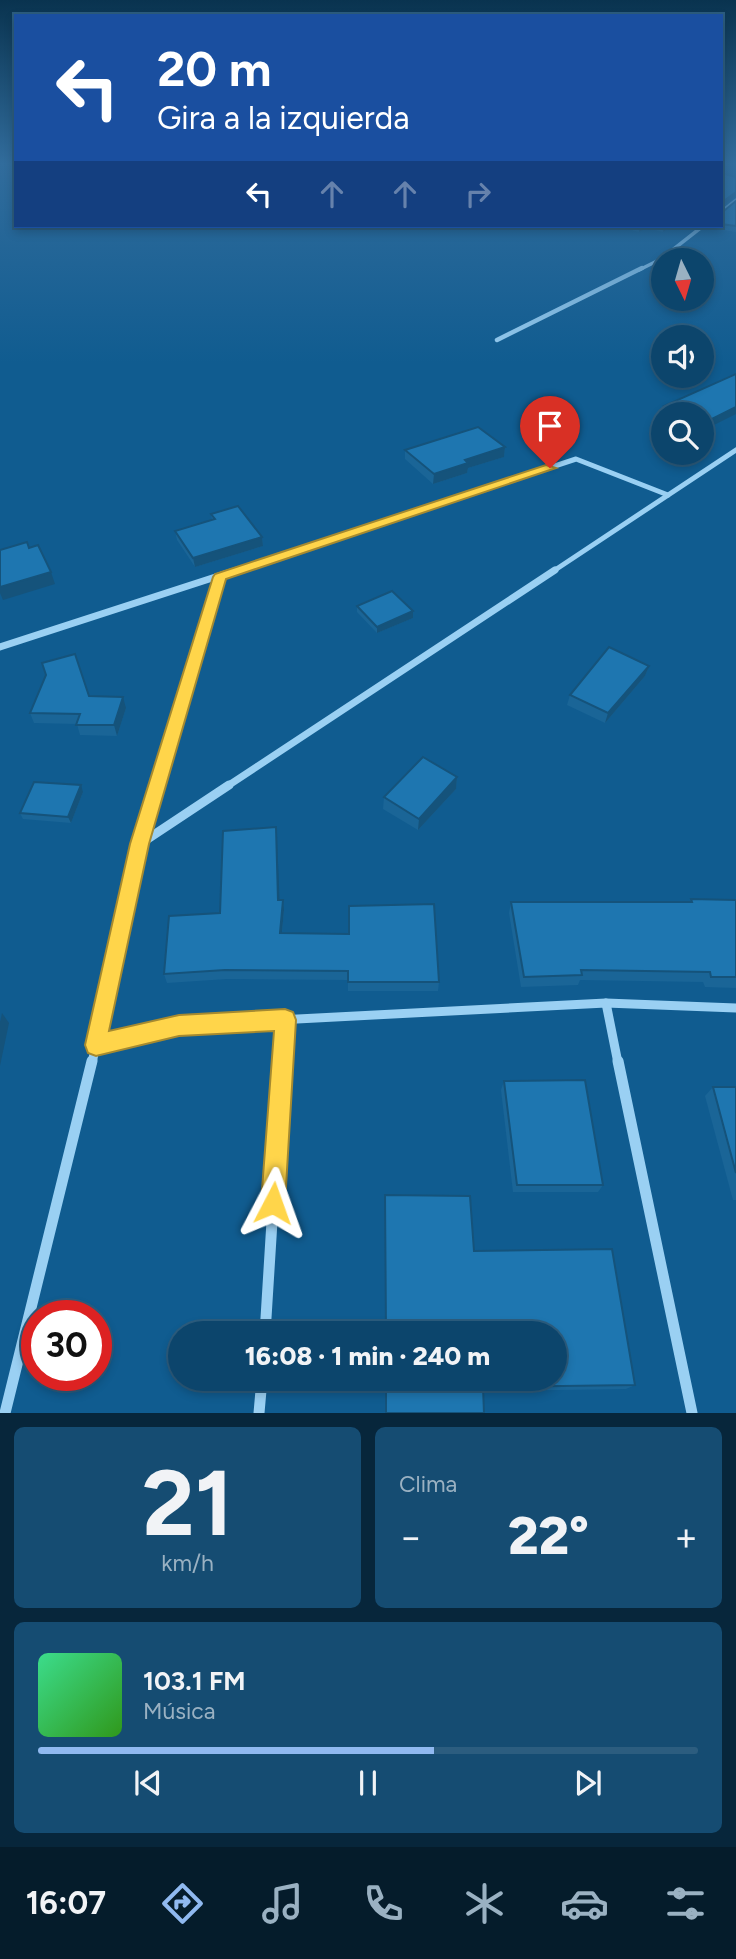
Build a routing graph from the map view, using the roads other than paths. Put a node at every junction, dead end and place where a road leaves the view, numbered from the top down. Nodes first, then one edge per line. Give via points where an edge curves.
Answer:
1 (698, 231) edge
2 (497, 340) dead end
3 (736, 450) edge
4 (668, 495) junction
5 (220, 577) junction
6 (0, 647) edge
7 (140, 844) junction
8 (606, 1003) junction
9 (736, 1008) edge
10 (285, 1020) junction
11 (96, 1045) junction
12 (266, 1321) edge
13 (261, 1391) edge
14 (5, 1413) edge
15 (259, 1413) edge
16 (692, 1413) edge

1 - 2 street via 661,259
3 - 4 street
4 - 5 street via 576,459
4 - 7 street
5 - 6 street
5 - 7 street
7 - 11 street
8 - 9 street
8 - 10 street
8 - 16 street
10 - 11 street via 179,1025
10 - 12 street
11 - 14 street
13 - 15 street

